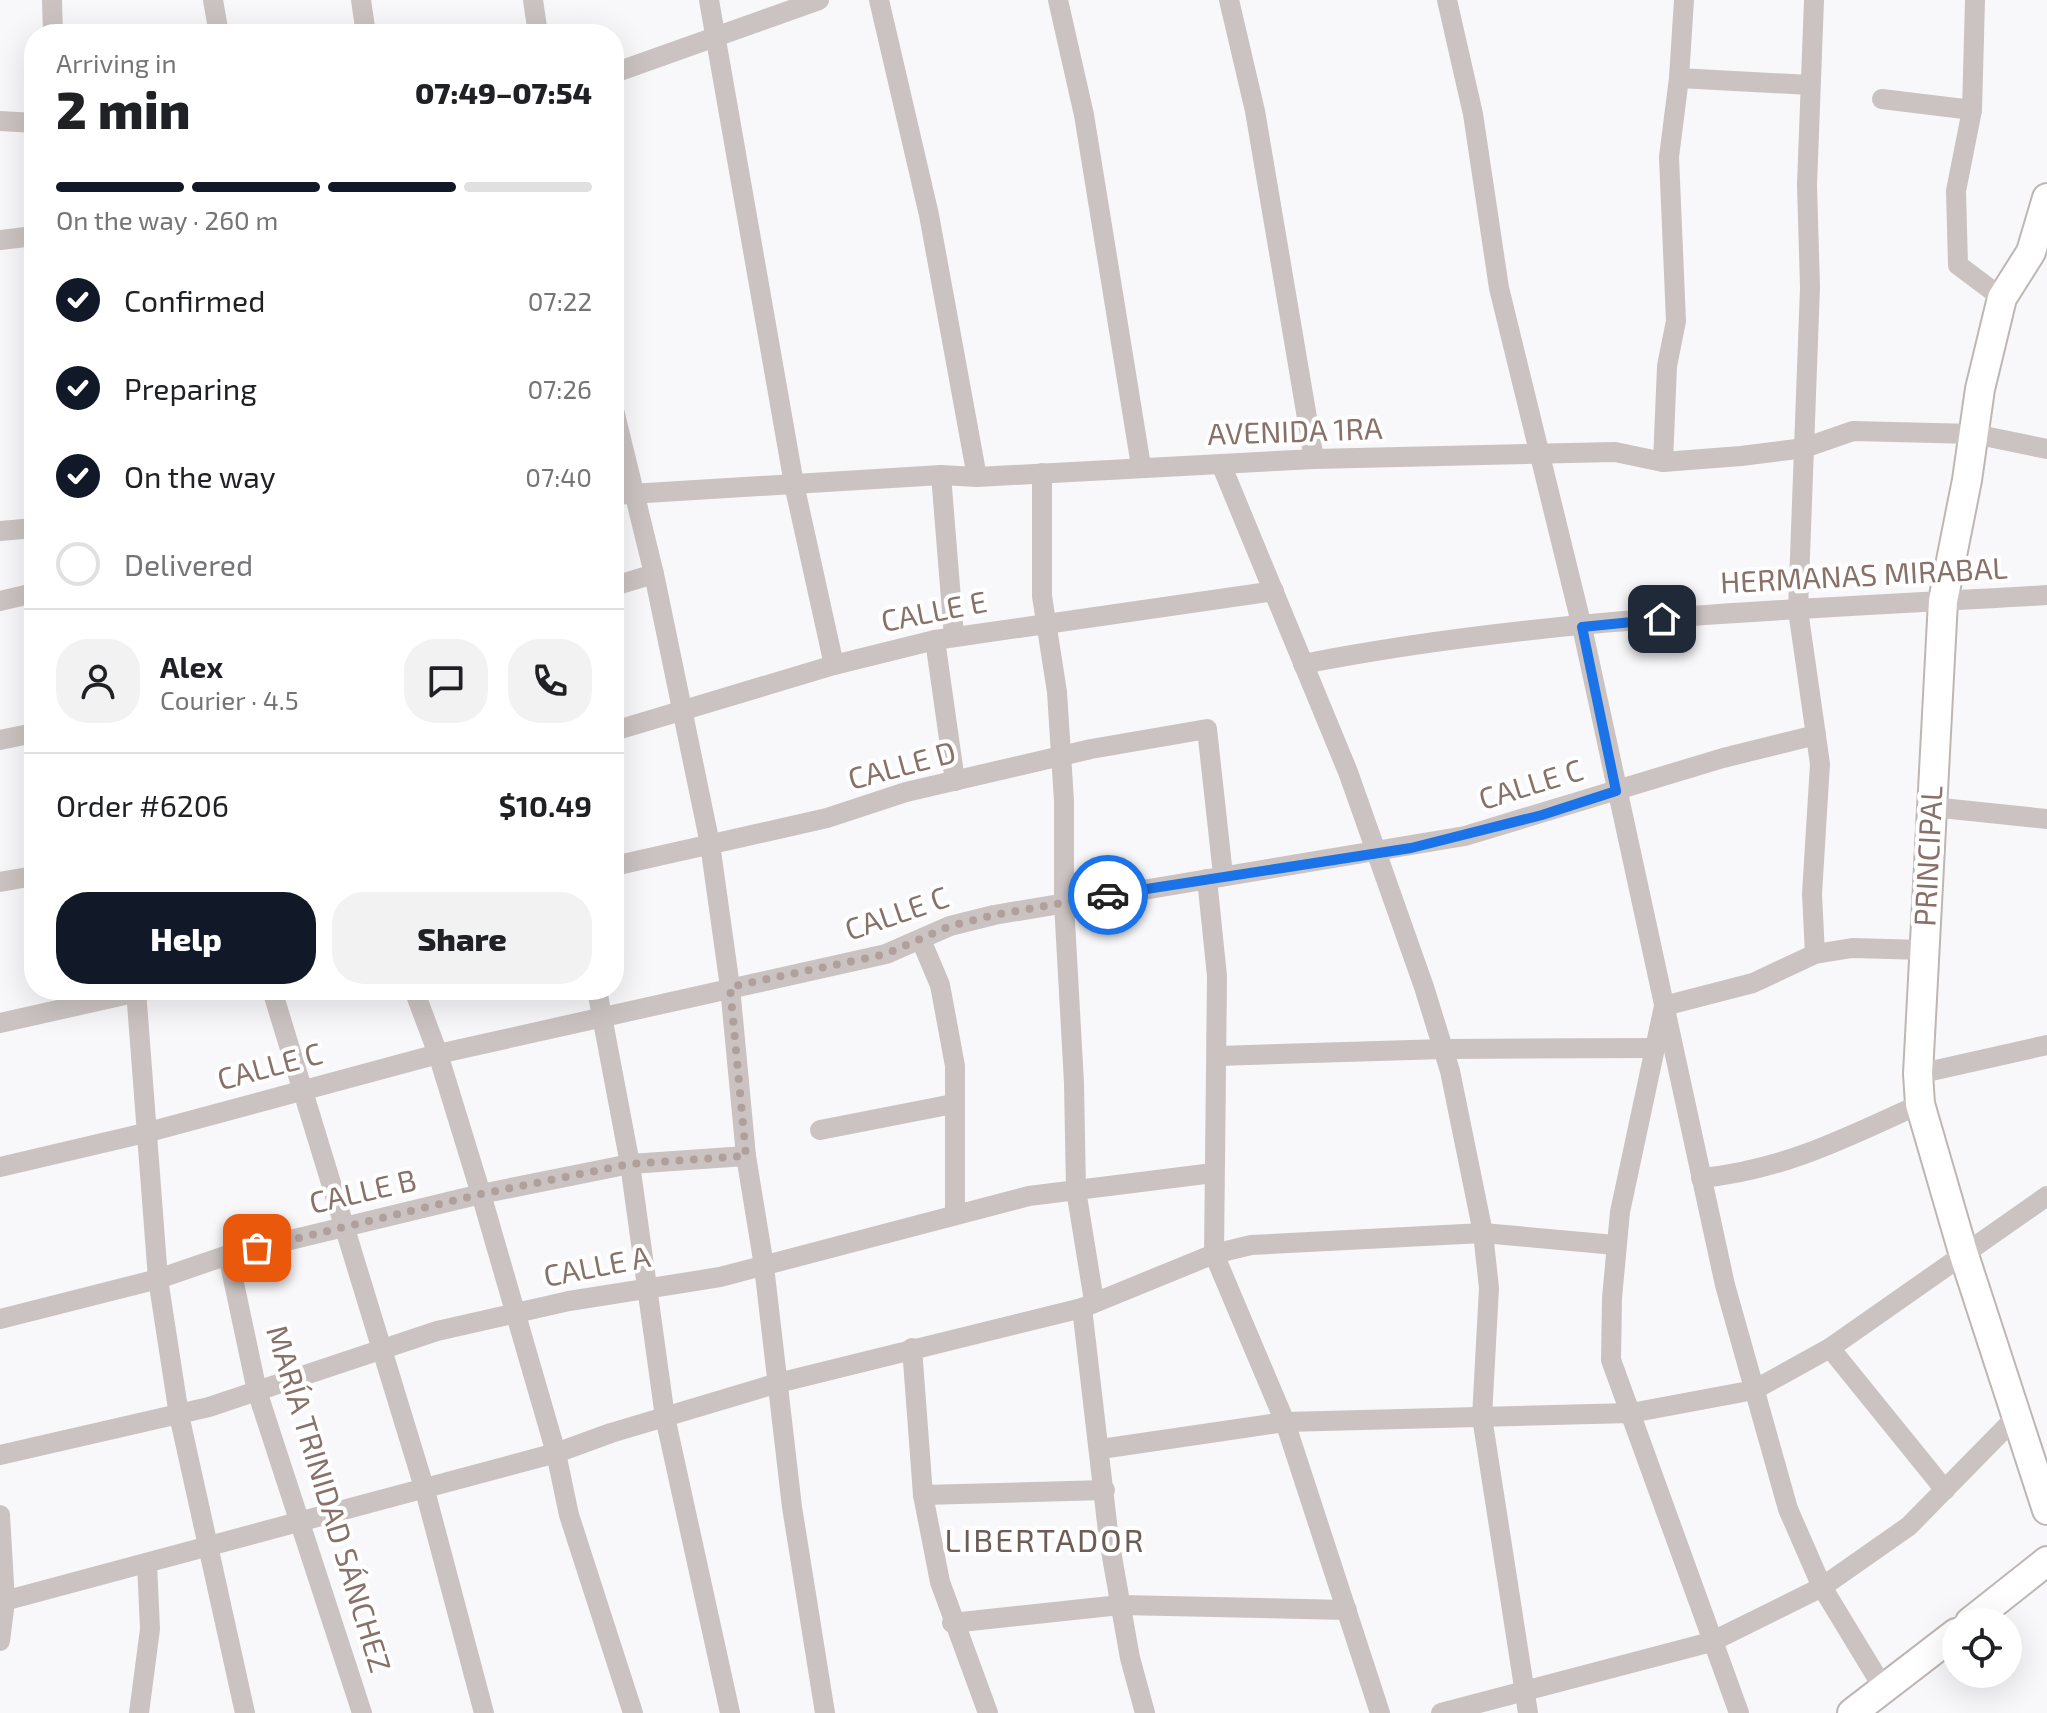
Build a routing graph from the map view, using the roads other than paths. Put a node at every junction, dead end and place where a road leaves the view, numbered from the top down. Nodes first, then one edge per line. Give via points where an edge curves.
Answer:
1 (52, 0) edge
2 (213, 0) edge
3 (361, 0) edge
4 (533, 0) edge
5 (709, 0) edge
6 (819, 0) edge
7 (879, 0) edge
8 (1058, 0) edge
9 (1229, 0) edge
10 (1447, 0) edge
11 (1684, 0) edge
12 (1814, 0) edge
13 (1975, 0) edge
14 (53, 24) edge
15 (217, 24) edge
16 (365, 24) edge
17 (537, 24) edge
18 (716, 37) junction
19 (624, 69) edge
20 (1679, 78) junction
21 (1810, 85) junction
22 (1882, 99) dead end
23 (1972, 110) junction
24 (0, 121) edge
25 (24, 122) edge
26 (2047, 198) edge
27 (24, 237) edge
28 (0, 240) edge
29 (2039, 257) edge
30 (2002, 298) junction
31 (1974, 434) junction
32 (624, 448) edge
33 (1804, 448) junction
34 (2047, 449) edge
35 (1538, 453) junction
36 (1314, 459) junction
37 (1663, 462) junction
38 (1221, 464) junction
39 (1141, 466) junction
40 (1042, 473) junction
41 (941, 475) junction
42 (977, 477) junction
43 (794, 484) junction
44 (636, 493) junction
45 (624, 494) edge
46 (24, 529) edge
47 (0, 531) edge
48 (654, 574) junction
49 (624, 583) edge
50 (1274, 591) junction
51 (24, 595) edge
52 (2047, 595) edge
53 (0, 601) edge
54 (1943, 601) junction
55 (1798, 610) junction
56 (1047, 622) junction
57 (1582, 627) junction
58 (944, 638) junction
59 (1303, 664) junction
60 (834, 665) junction
61 (681, 712) junction
62 (624, 728) edge
63 (24, 735) edge
64 (1816, 735) junction
65 (0, 740) edge
66 (1059, 757) junction
67 (955, 781) junction
68 (1616, 791) junction
69 (1932, 807) junction
70 (2047, 819) edge
71 (710, 844) junction
72 (1377, 850) junction
73 (624, 864) edge
74 (1215, 877) junction
75 (24, 878) edge
76 (0, 882) edge
77 (1064, 903) junction
78 (921, 940) junction
79 (1924, 950) junction
80 (1815, 954) junction
81 (730, 987) junction
82 (101, 1000) edge
83 (140, 1000) edge
84 (275, 1000) edge
85 (418, 1000) edge
86 (598, 1000) edge
87 (1664, 1006) junction
88 (601, 1019) junction
89 (0, 1023) edge
90 (2047, 1045) edge
91 (1654, 1048) junction
92 (1444, 1049) junction
93 (438, 1054) junction
94 (1217, 1056) junction
95 (1918, 1074) junction
96 (304, 1088) junction
97 (953, 1104) junction
98 (1920, 1104) junction
99 (820, 1130) dead end
100 (145, 1133) junction
101 (746, 1156) junction
102 (630, 1164) junction
103 (0, 1167) edge
104 (1213, 1173) junction
105 (1701, 1178) junction
106 (1076, 1190) junction
107 (481, 1194) junction
108 (2047, 1196) edge
109 (955, 1215) junction
110 (346, 1226) junction
111 (1483, 1233) junction
112 (1615, 1245) junction
113 (1963, 1252) junction
114 (1214, 1254) junction
115 (228, 1255) junction
116 (764, 1266) junction
117 (158, 1279) junction
118 (646, 1287) junction
119 (1088, 1304) junction
120 (514, 1314) junction
121 (0, 1319) edge
122 (912, 1348) junction
123 (1830, 1348) junction
124 (381, 1350) junction
125 (778, 1383) junction
126 (1754, 1390) junction
127 (257, 1391) junction
128 (1631, 1413) junction
129 (179, 1415) junction
130 (665, 1417) junction
131 (1482, 1417) junction
132 (2014, 1419) junction
133 (1285, 1422) junction
134 (1101, 1449) junction
135 (556, 1453) junction
136 (0, 1455) edge
137 (424, 1487) junction
138 (1105, 1490) junction
139 (1945, 1490) junction
140 (923, 1495) junction
141 (2047, 1510) edge
142 (0, 1515) edge
143 (299, 1521) junction
144 (207, 1549) junction
145 (2047, 1561) edge
146 (147, 1563) junction
147 (1822, 1587) junction
148 (2, 1602) edge
149 (1120, 1605) junction
150 (1988, 1608) edge
151 (1347, 1610) junction
152 (952, 1623) junction
153 (0, 1641) edge
154 (1711, 1642) junction
155 (1942, 1644) edge
156 (1526, 1689) junction
157 (1884, 1689) junction
158 (627, 1712) edge
159 (139, 1713) edge
160 (245, 1713) edge
161 (362, 1713) edge
162 (484, 1713) edge
163 (730, 1713) edge
164 (825, 1713) edge
165 (988, 1713) edge
166 (1145, 1713) edge
167 (1380, 1713) edge
168 (1441, 1713) edge
169 (1528, 1713) edge
170 (1739, 1713) edge
171 (1852, 1713) edge

1 - 14 street
2 - 15 street
3 - 16 street
4 - 17 street
5 - 18 street
6 - 18 street
7 - 42 street via 929,215
8 - 39 street via 1084,115
9 - 36 street via 1255,111
10 - 35 street via 1473,114 1499,288
11 - 20 street
12 - 21 street
13 - 23 street
18 - 19 street
18 - 43 street
20 - 21 street
20 - 37 street via 1669,157 1676,321 1667,366
21 - 33 street
22 - 23 street
23 - 30 street via 1956,191 1960,267
24 - 25 street
26 - 29 street, PRINCIPAL
27 - 28 street
29 - 30 street, PRINCIPAL
30 - 31 street, PRINCIPAL
31 - 33 street, AVENIDA 1RA via 1853,431
31 - 34 street, AVENIDA 1RA
31 - 54 street, PRINCIPAL
32 - 44 street
33 - 37 street, AVENIDA 1RA
33 - 55 street
35 - 36 street, AVENIDA 1RA
35 - 37 street, AVENIDA 1RA via 1615,452
35 - 57 street
36 - 38 street, AVENIDA 1RA
38 - 39 street, AVENIDA 1RA
38 - 50 street
39 - 40 street, AVENIDA 1RA
40 - 42 street, AVENIDA 1RA
40 - 56 street via 1040,534
41 - 42 street, AVENIDA 1RA
41 - 43 street, AVENIDA 1RA
41 - 58 street
43 - 44 street, AVENIDA 1RA
43 - 60 street
44 - 45 street, AVENIDA 1RA
44 - 48 street
46 - 47 street
48 - 49 street
48 - 61 street
50 - 56 street, CALLE E
50 - 59 street
51 - 53 street
52 - 54 street, HERMANAS MIRABAL
54 - 55 street, HERMANAS MIRABAL
54 - 69 street, PRINCIPAL
55 - 57 street, HERMANAS MIRABAL
55 - 64 street
56 - 58 street, CALLE E
56 - 66 street
57 - 59 street, HERMANAS MIRABAL via 1398,645
57 - 68 street
58 - 60 street, CALLE E
58 - 67 street
59 - 72 street
60 - 61 street, CALLE E
61 - 62 street, CALLE E
61 - 71 street
63 - 65 street
64 - 68 street, CALLE C
64 - 80 street via 1820,764 1812,894
66 - 67 street, CALLE D
66 - 74 street, CALLE D via 1207,729
66 - 77 street
67 - 71 street, CALLE D
68 - 72 street, CALLE C via 1465,836
68 - 87 street
69 - 70 street
69 - 79 street, PRINCIPAL
71 - 73 street, CALLE D
71 - 81 street
72 - 74 street, CALLE C
72 - 92 street
74 - 77 street, CALLE C
74 - 94 street
75 - 76 street
77 - 78 street, CALLE C via 950,926
77 - 106 street
78 - 81 street, CALLE C via 851,963
78 - 97 street via 948,1021 955,1066
79 - 80 street via 1852,948
79 - 95 street, PRINCIPAL
80 - 87 street via 1753,983
81 - 88 street, CALLE C
81 - 101 street
82 - 89 street
83 - 100 street
84 - 96 street
85 - 93 street
86 - 88 street
87 - 91 street
87 - 105 street
88 - 93 street, CALLE C
88 - 102 street
90 - 95 street
91 - 92 street
91 - 112 street
92 - 94 street
92 - 111 street
93 - 96 street, CALLE C
93 - 107 street
94 - 104 street
95 - 98 street, PRINCIPAL
96 - 100 street, CALLE C
96 - 110 street
97 - 99 street
97 - 109 street
98 - 105 street via 1786,1163
98 - 113 street, PRINCIPAL
100 - 103 street, CALLE C
100 - 117 street
101 - 102 street, CALLE B
101 - 116 street
102 - 107 street, CALLE B
102 - 118 street
104 - 106 street, CALLE A
104 - 114 street
105 - 126 street
106 - 109 street, CALLE A
106 - 119 street
107 - 110 street, CALLE B
107 - 120 street
108 - 113 street
109 - 116 street, CALLE A
110 - 115 street, CALLE B
110 - 124 street
111 - 112 street
111 - 114 street via 1275,1242
111 - 131 street via 1489,1288
112 - 128 street via 1611,1360
113 - 123 street
113 - 132 street, PRINCIPAL
114 - 119 street
114 - 133 street
115 - 117 street, CALLE B
115 - 127 street, MARÍA TRINIDAD SÁNCHEZ
116 - 118 street, CALLE A
116 - 125 street
117 - 121 street, CALLE B
117 - 129 street
118 - 120 street, CALLE A
118 - 130 street
119 - 122 street
119 - 134 street
120 - 124 street, CALLE A
120 - 135 street
122 - 125 street
122 - 140 street
123 - 126 street
123 - 139 street
124 - 127 street, CALLE A
124 - 137 street
125 - 130 street
125 - 164 street
126 - 128 street
126 - 147 street via 1788,1509
127 - 129 street, CALLE A
127 - 143 street, MARÍA TRINIDAD SÁNCHEZ
128 - 131 street
128 - 154 street
129 - 136 street, CALLE A
129 - 144 street
130 - 135 street
130 - 163 street
131 - 133 street
131 - 156 street
132 - 139 street
132 - 141 street, PRINCIPAL
133 - 134 street
133 - 151 street
134 - 138 street
135 - 137 street
135 - 158 street
137 - 143 street
137 - 162 street
138 - 140 street
138 - 149 street
139 - 147 street via 1909,1526
140 - 152 street
142 - 148 street
143 - 144 street
143 - 161 street, MARÍA TRINIDAD SÁNCHEZ
144 - 146 street
144 - 160 street
145 - 150 street
146 - 148 street
146 - 159 street via 150,1629
147 - 154 street
147 - 157 street
148 - 153 street
149 - 151 street
149 - 152 street
149 - 166 street
151 - 167 street
152 - 165 street
154 - 156 street
154 - 170 street
155 - 157 street
156 - 168 street
156 - 169 street
157 - 171 street

